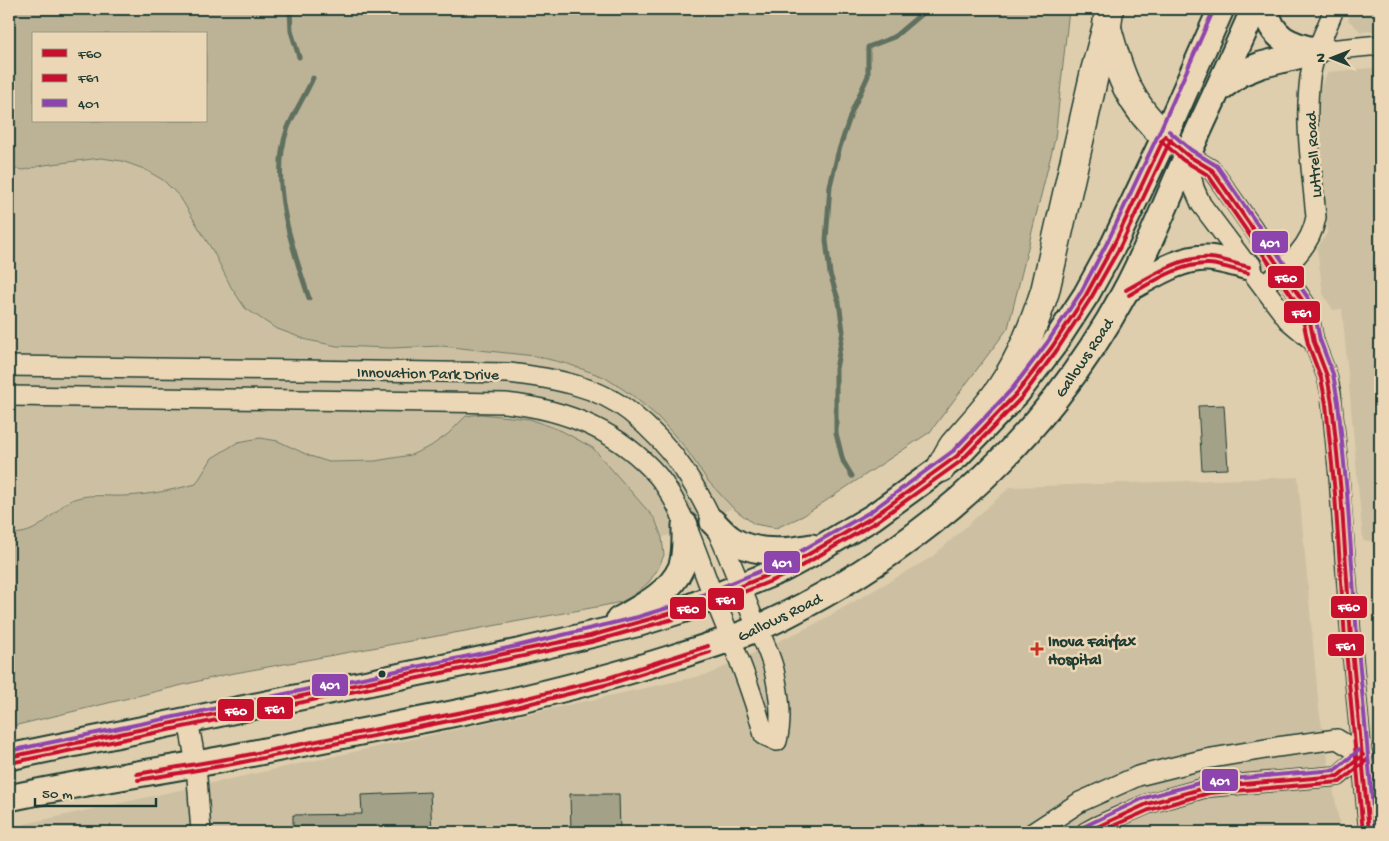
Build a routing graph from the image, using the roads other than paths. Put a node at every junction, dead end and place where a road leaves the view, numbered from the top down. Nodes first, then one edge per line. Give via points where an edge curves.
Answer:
1 (1221, 9) edge
2 (1254, 9) edge
3 (1266, 9) edge
4 (1334, 9) edge
5 (1108, 18) edge
6 (1380, 45) edge
7 (1317, 52) junction
8 (1219, 89) junction
9 (1165, 136) junction
10 (1187, 155) junction
11 (1282, 270) junction
12 (1256, 276) junction
13 (1126, 290) junction
14 (1314, 342) junction
15 (9, 366) edge
16 (9, 396) edge
17 (941, 468) junction
18 (713, 522) junction
19 (685, 525) junction
20 (827, 544) junction
21 (741, 587) junction
22 (714, 598) junction
23 (757, 628) junction
24 (590, 636) junction
25 (731, 639) junction
26 (188, 720) junction
27 (1363, 755) junction
28 (9, 757) edge
29 (196, 764) junction
30 (9, 798) edge
31 (201, 832) edge
32 (1034, 832) edge
33 (1086, 832) edge
34 (1369, 832) edge

1 - 9 main road, Gallows Road
2 - 8 main road, Gallows Road
3 - 7 main road via 1268,23 1276,33 1293,45
4 - 7 street, Luttrell Road
5 - 9 highway via 1124,83 1136,103
5 - 17 highway via 1045,291 1034,323 1002,387 953,446
6 - 7 street
7 - 8 main road via 1261,64
7 - 11 street, Luttrell Road via 1310,77 1308,118 1316,217 1314,231
8 - 10 main road, Gallows Road
9 - 10 main road
9 - 17 main road, Gallows Road via 1109,253 1052,347 1018,393 976,438
10 - 11 street via 1212,170
10 - 12 street via 1201,204
10 - 13 main road, Gallows Road
11 - 12 street, Luttrell Road
11 - 14 street via 1307,307
12 - 13 main road via 1218,260 1193,259 1165,269
12 - 14 street via 1288,320
13 - 23 main road, Gallows Road via 1057,397 1024,436 945,512 860,574
14 - 27 street via 1331,394
15 - 18 street, Innovation Park Drive via 476,372 557,380 609,399 630,412 670,451 696,488
16 - 19 street, Innovation Park Drive via 496,402 544,408 581,420 637,456 658,477
17 - 20 main road, Gallows Road via 873,517
18 - 20 main road via 730,538 756,549 785,551
18 - 21 street, Innovation Park Drive
19 - 22 street, Innovation Park Drive
19 - 24 main road via 680,568 665,590
20 - 21 main road, Gallows Road via 783,569
21 - 22 main road, Gallows Road
21 - 23 street, Innovation Park Drive
22 - 24 main road, Gallows Road
22 - 25 street, Innovation Park Drive
23 - 25 main road, Gallows Road
23 - 25 street, Innovation Park Drive via 773,668 780,706 777,741 764,735
24 - 26 main road, Gallows Road
25 - 29 main road, Gallows Road via 608,678 498,705
26 - 28 main road, Gallows Road
26 - 29 street
27 - 32 street via 1337,739 1206,759 1138,776 1080,802
27 - 33 street via 1338,776 1208,787 1147,804
27 - 34 street
29 - 30 main road, Gallows Road
29 - 31 street

